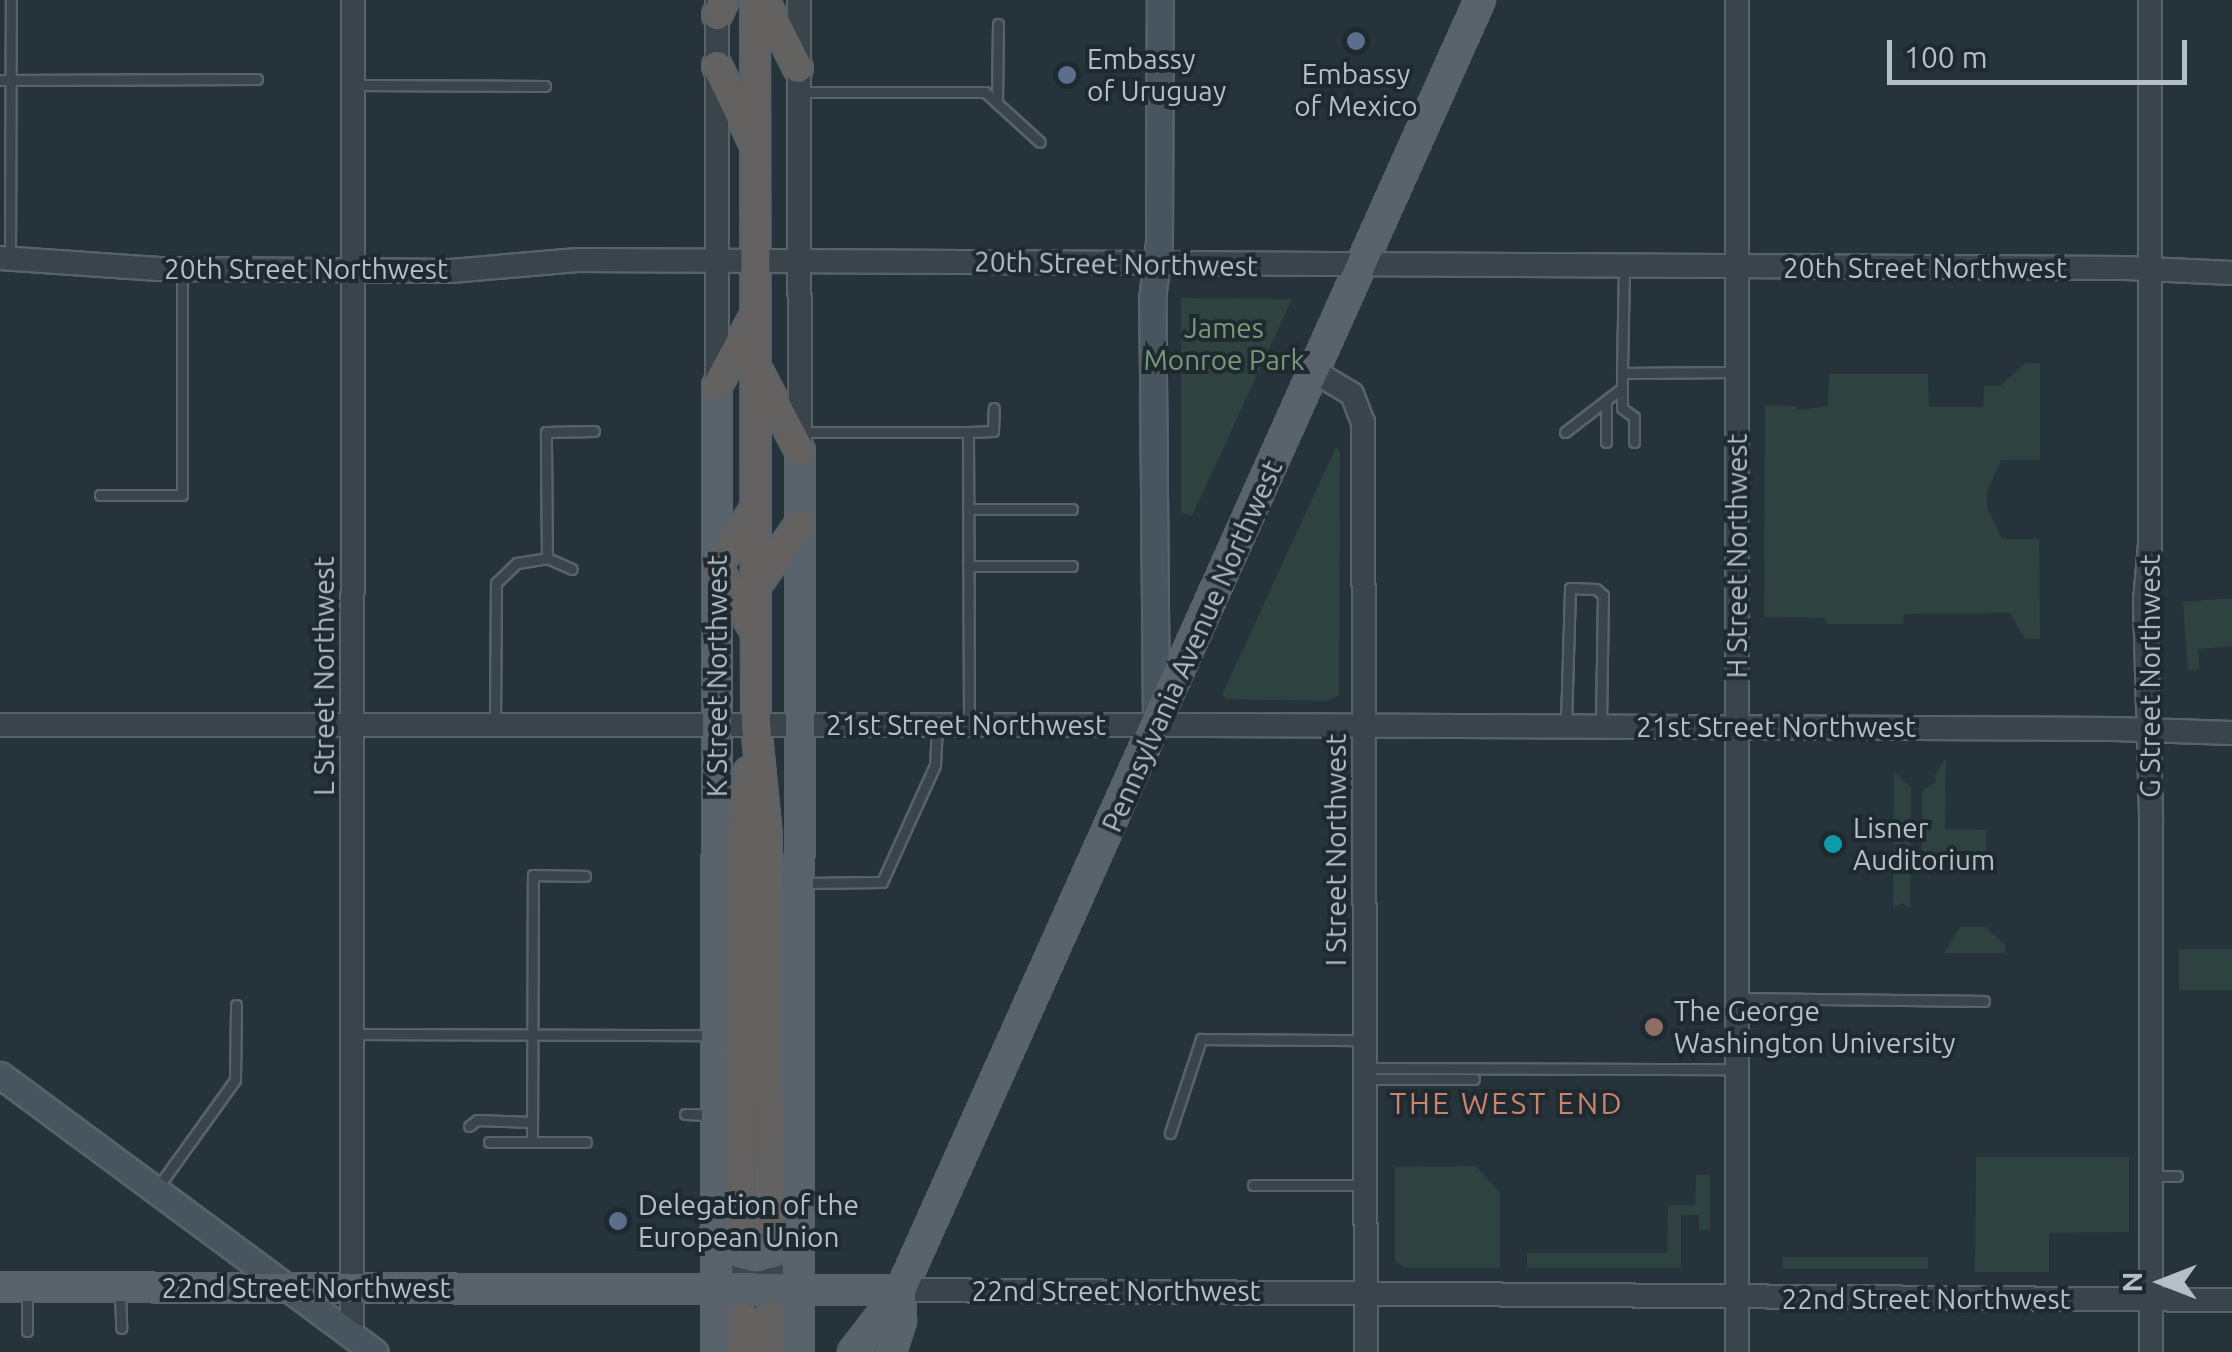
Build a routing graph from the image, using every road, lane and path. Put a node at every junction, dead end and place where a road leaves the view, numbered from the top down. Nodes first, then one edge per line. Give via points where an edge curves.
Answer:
1 (11, 0) edge
2 (352, 0) edge
3 (755, 0) edge
4 (764, 0) edge
5 (798, 0) edge
6 (1160, 0) edge
7 (1480, 0) edge
8 (1737, 0) edge
9 (2150, 0) edge
10 (719, 5) edge
11 (998, 24) dead end
12 (717, 66) junction
13 (257, 79) dead end
14 (0, 80) edge
15 (12, 80) junction
16 (798, 80) junction
17 (353, 86) junction
18 (545, 86) dead end
19 (997, 103) junction
20 (1040, 142) dead end
21 (756, 147) junction
22 (5, 258) edge
23 (716, 261) junction
24 (756, 261) junction
25 (799, 261) junction
26 (1156, 264) junction
27 (1362, 267) junction
28 (1624, 268) junction
29 (1736, 268) junction
30 (182, 269) junction
31 (354, 270) junction
32 (2150, 270) junction
33 (2232, 273) edge
34 (756, 314) junction
35 (756, 366) junction
36 (1315, 372) junction
37 (1737, 372) junction
38 (1622, 373) junction
39 (717, 386) junction
40 (1622, 388) junction
41 (1606, 401) junction
42 (994, 408) dead end
43 (594, 432) dead end
44 (968, 432) junction
45 (1565, 432) dead end
46 (800, 442) junction
47 (1606, 442) dead end
48 (1634, 442) dead end
49 (100, 496) dead end
50 (755, 509) junction
51 (968, 509) junction
52 (1072, 509) dead end
53 (800, 524) junction
54 (547, 558) junction
55 (968, 566) junction
56 (1072, 566) dead end
57 (717, 567) junction
58 (572, 569) dead end
59 (755, 586) junction
60 (755, 630) junction
61 (0, 725) edge
62 (937, 725) junction
63 (969, 725) junction
64 (1156, 725) junction
65 (354, 726) junction
66 (495, 726) junction
67 (718, 726) junction
68 (756, 726) junction
69 (799, 726) junction
70 (1366, 726) junction
71 (1566, 727) junction
72 (1600, 727) junction
73 (1738, 727) junction
74 (2146, 730) junction
75 (2232, 733) edge
76 (585, 876) dead end
77 (797, 883) junction
78 (1738, 998) junction
79 (1984, 1000) dead end
80 (236, 1005) dead end
81 (353, 1034) junction
82 (532, 1034) junction
83 (716, 1035) junction
84 (1366, 1040) junction
85 (1738, 1069) junction
86 (1366, 1074) junction
87 (0, 1075) edge
88 (1474, 1080) dead end
89 (684, 1114) dead end
90 (716, 1115) junction
91 (532, 1122) junction
92 (469, 1126) dead end
93 (1170, 1134) dead end
94 (489, 1142) dead end
95 (532, 1142) junction
96 (586, 1142) dead end
97 (2151, 1176) junction
98 (2177, 1176) dead end
99 (1253, 1186) dead end
100 (1366, 1186) junction
101 (156, 1189) junction
102 (769, 1220) tunnel mouth
103 (798, 1225) junction
104 (728, 1226) junction
105 (13, 1287) edge
106 (120, 1287) junction
107 (290, 1288) junction
108 (352, 1288) junction
109 (715, 1289) junction
110 (798, 1290) junction
111 (902, 1290) junction
112 (1366, 1293) junction
113 (1738, 1296) junction
114 (2151, 1300) junction
115 (2232, 1300) edge
116 (770, 1316) tunnel mouth
117 (740, 1317) tunnel mouth
118 (121, 1328) dead end
119 (27, 1331) dead end
120 (352, 1344) edge
121 (375, 1352) edge
122 (716, 1352) edge
123 (741, 1352) edge
124 (770, 1352) edge
125 (799, 1352) edge
126 (853, 1352) edge
127 (892, 1352) edge
128 (1366, 1352) edge
129 (1738, 1352) edge
130 (2151, 1352) edge

1 - 15 lane
2 - 17 street, L Street Northwest
3 - 21 highway, K Street Northwest
4 - 16 highway
5 - 16 street
6 - 26 main road
7 - 27 main road, Pennsylvania Avenue Northwest
8 - 29 street, H Street Northwest
9 - 32 street, G Street Northwest
10 - 12 street, K Street Northwest
11 - 19 lane
12 - 21 highway
12 - 23 street, K Street Northwest
13 - 15 lane
14 - 15 lane
15 - 22 lane
16 - 19 lane via 985,92
16 - 25 street
17 - 18 lane
17 - 31 street, L Street Northwest
19 - 20 lane
21 - 24 highway, K Street Northwest
22 - 30 street, 20th Street Northwest
23 - 24 street, 20th Street Northwest
23 - 31 street, 20th Street Northwest
23 - 39 street, K Street Northwest
24 - 25 street, 20th Street Northwest
24 - 34 highway, K Street Northwest
25 - 26 street, 20th Street Northwest
25 - 46 street
26 - 27 street, 20th Street Northwest
26 - 64 main road
27 - 28 street, 20th Street Northwest
27 - 36 main road, Pennsylvania Avenue Northwest
28 - 29 street, 20th Street Northwest
28 - 38 lane
29 - 32 street, 20th Street Northwest
29 - 37 street, H Street Northwest
30 - 31 street, 20th Street Northwest
30 - 49 lane via 182,495
31 - 65 street, L Street Northwest
32 - 33 street, 20th Street Northwest
32 - 74 street, G Street Northwest
34 - 35 highway, K Street Northwest
34 - 39 highway
35 - 46 highway
35 - 50 highway, K Street Northwest
36 - 64 main road, Pennsylvania Avenue Northwest
36 - 70 street, I Street Northwest via 1352,394 1363,422
37 - 38 lane
37 - 73 street, H Street Northwest
38 - 40 lane
39 - 57 main road, K Street Northwest
40 - 41 lane
40 - 48 lane via 1622,408 1634,417
41 - 45 lane
41 - 47 lane
42 - 44 lane via 994,432
43 - 54 lane via 546,432
44 - 46 lane
44 - 51 lane
46 - 53 main road
50 - 57 highway
50 - 59 highway, K Street Northwest
51 - 52 lane
51 - 55 lane
53 - 59 highway
53 - 69 main road
54 - 58 lane
54 - 66 lane via 517,564 496,584
55 - 56 lane
55 - 63 lane
57 - 60 highway
57 - 67 main road, K Street Northwest
59 - 60 highway, K Street Northwest
60 - 68 highway, K Street Northwest
61 - 65 street, 21st Street Northwest
62 - 63 street, 21st Street Northwest
62 - 69 street, 21st Street Northwest
62 - 77 lane via 935,765 882,882
63 - 64 street, 21st Street Northwest
64 - 70 street, 21st Street Northwest
64 - 111 main road, Pennsylvania Avenue Northwest
65 - 66 street, 21st Street Northwest
65 - 81 street, L Street Northwest
66 - 67 street, 21st Street Northwest
67 - 68 street, 21st Street Northwest
67 - 83 main road, K Street Northwest
68 - 69 street, 21st Street Northwest
68 - 102 highway, K Street Northwest via 767,836
68 - 104 highway, K Street Northwest via 740,836
69 - 77 main road
70 - 71 street, 21st Street Northwest
70 - 84 street, I Street Northwest
71 - 72 street, 21st Street Northwest
71 - 72 lane via 1570,588 1602,595
72 - 73 street, 21st Street Northwest
73 - 74 street, 21st Street Northwest
73 - 78 street, H Street Northwest
74 - 75 street, 21st Street Northwest
74 - 97 street, G Street Northwest
76 - 82 lane via 533,875
77 - 103 main road
78 - 79 lane
78 - 85 street, H Street Northwest
80 - 101 lane via 236,1080
81 - 82 lane
81 - 108 street, L Street Northwest
82 - 83 lane
82 - 91 lane
83 - 90 main road, K Street Northwest
84 - 86 street, I Street Northwest
84 - 93 lane via 1202,1039
85 - 86 lane
85 - 113 street, H Street Northwest
86 - 88 lane
86 - 100 street, I Street Northwest
87 - 101 main road
89 - 90 lane
90 - 104 main road, K Street Northwest
91 - 92 lane via 477,1120
91 - 95 lane
94 - 95 lane
95 - 96 lane
97 - 98 lane
97 - 114 street, G Street Northwest
99 - 100 lane
100 - 112 street, I Street Northwest
101 - 107 main road
103 - 104 main road via 778,1249 756,1255 737,1250
103 - 110 main road
104 - 109 main road, K Street Northwest
105 - 106 main road, 22nd Street Northwest
105 - 119 lane
106 - 107 main road, 22nd Street Northwest
106 - 118 lane
107 - 108 main road, 22nd Street Northwest
107 - 120 main road
108 - 109 main road, 22nd Street Northwest
108 - 120 street, L Street Northwest
109 - 110 main road, 22nd Street Northwest
109 - 122 main road, K Street Northwest
110 - 111 main road, 22nd Street Northwest
110 - 125 main road
111 - 112 street, 22nd Street Northwest
111 - 126 main road, Pennsylvania Avenue Northwest
111 - 127 main road, Pennsylvania Avenue Northwest
112 - 113 street, 22nd Street Northwest
112 - 128 street, I Street Northwest
113 - 114 street, 22nd Street Northwest
113 - 129 street, H Street Northwest
114 - 115 street, 22nd Street Northwest
114 - 130 street, G Street Northwest
116 - 124 highway
117 - 123 highway
120 - 121 main road

